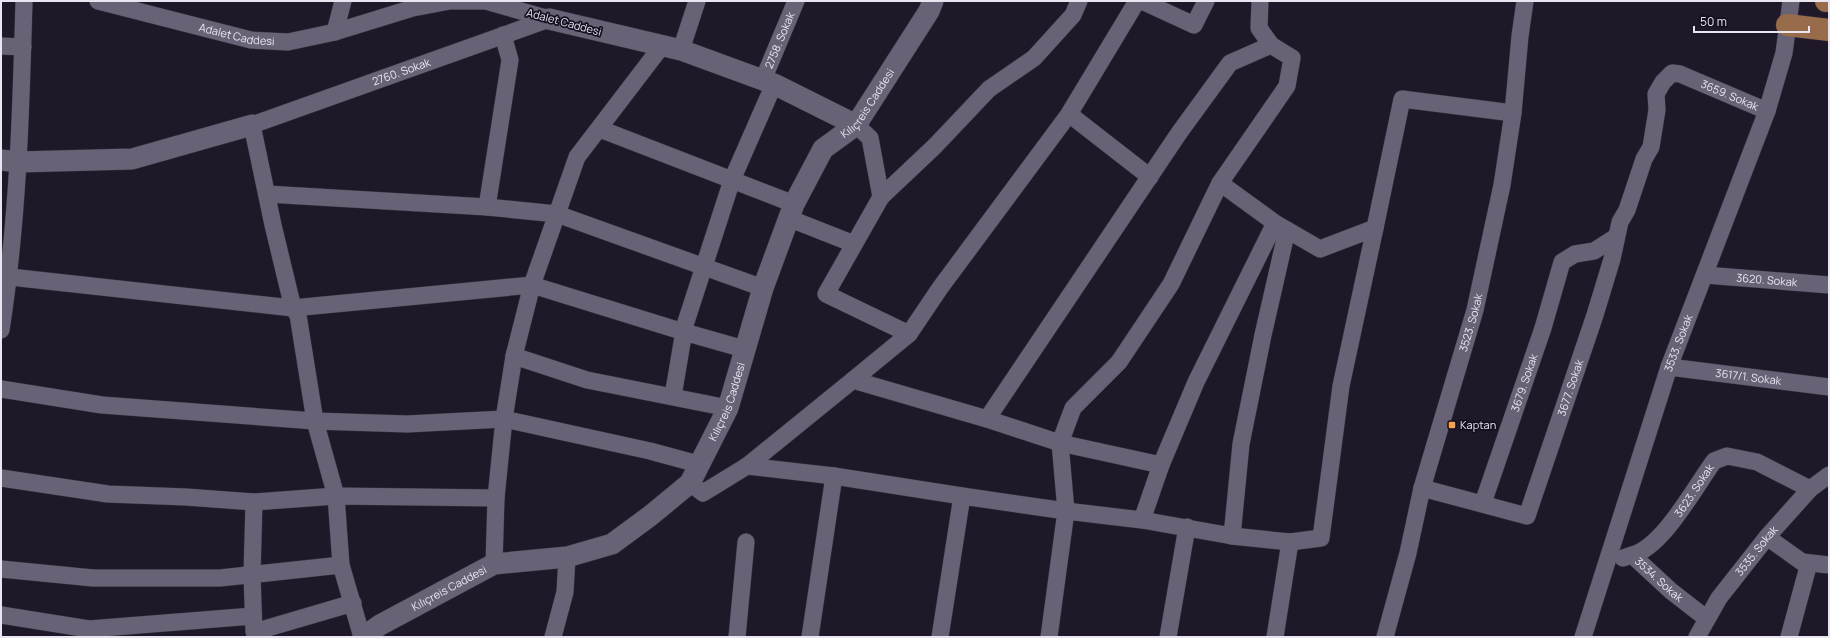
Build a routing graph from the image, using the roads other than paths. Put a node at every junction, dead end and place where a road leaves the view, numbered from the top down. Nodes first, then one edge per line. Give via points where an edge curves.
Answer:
1 (24, 1) edge
2 (98, 1) edge
3 (343, 1) edge
4 (697, 1) edge
5 (796, 1) edge
6 (933, 1) edge
7 (1080, 1) edge
8 (1138, 1) edge
9 (1142, 1) edge
10 (1206, 1) edge
11 (1260, 1) edge
12 (1525, 1) edge
13 (1791, 1) edge
14 (1826, 1) edge
15 (1829, 1) edge
16 (549, 19) junction
17 (1788, 26) junction
18 (1829, 30) edge
19 (335, 32) junction
20 (503, 36) junction
21 (1271, 45) junction
22 (1, 46) edge
23 (23, 47) junction
24 (661, 47) junction
25 (682, 50) junction
26 (769, 82) junction
27 (1767, 111) junction
28 (1513, 113) junction
29 (1069, 114) junction
30 (252, 125) junction
31 (856, 125) junction
32 (600, 129) junction
33 (10, 161) edge
34 (1150, 177) junction
35 (732, 180) junction
36 (1220, 183) junction
37 (267, 194) junction
38 (881, 197) junction
39 (487, 207) junction
40 (791, 211) junction
41 (557, 214) junction
42 (1281, 227) junction
43 (1375, 228) junction
44 (1616, 237) junction
45 (854, 244) junction
46 (704, 266) junction
47 (1705, 275) junction
48 (5, 277) edge
49 (532, 285) junction
50 (1829, 285) edge
51 (763, 288) junction
52 (293, 308) junction
53 (1, 330) edge
54 (684, 332) junction
55 (909, 334) junction
56 (744, 350) junction
57 (514, 356) junction
58 (1669, 367) junction
59 (853, 380) junction
60 (1829, 387) edge
61 (1, 389) edge
62 (673, 396) junction
63 (728, 408) junction
64 (504, 419) junction
65 (987, 419) junction
66 (315, 421) junction
67 (1060, 443) junction
68 (698, 464) junction
69 (1161, 465) junction
70 (747, 466) junction
71 (1829, 475) edge
72 (834, 476) junction
73 (1, 478) edge
74 (690, 483) junction
75 (1422, 488) junction
76 (1810, 489) junction
77 (336, 496) junction
78 (962, 496) junction
79 (496, 498) junction
80 (254, 502) junction
81 (1483, 504) junction
82 (1066, 511) junction
83 (1142, 520) junction
84 (1187, 527) junction
85 (1232, 536) junction
86 (1768, 537) junction
87 (746, 542) dead end
88 (1290, 542) junction
89 (567, 556) junction
90 (1632, 556) junction
91 (1608, 562) junction
92 (1810, 563) junction
93 (494, 564) junction
94 (341, 565) junction
95 (1829, 565) edge
96 (1, 569) edge
97 (252, 575) junction
98 (354, 603) junction
99 (1, 615) edge
100 (1707, 619) junction
101 (254, 629) edge
102 (363, 637) edge
103 (553, 637) edge
104 (737, 637) edge
105 (810, 637) edge
106 (940, 637) edge
107 (1049, 637) edge
108 (1168, 637) edge
109 (1275, 637) edge
110 (1385, 637) edge
111 (1583, 637) edge
112 (1697, 637) edge
113 (1789, 637) edge

1 - 23 street
2 - 19 street, Adalet Caddesi via 251,40 288,42
3 - 19 street
4 - 25 street
5 - 26 street, 2758. Sokak
6 - 31 street, Kılıçreis Caddesi
7 - 38 street via 1073,15 1034,58 989,89 935,146
8 - 29 street
9 - 10 street via 1194,24
11 - 21 street via 1258,28
12 - 28 street, 3523. Sokak
13 - 17 street, 3533. Sokak
14 - 15 main road
16 - 19 street, Adalet Caddesi via 486,2 450,1 413,8
16 - 20 street, 2760. Sokak
16 - 24 street, Adalet Caddesi
17 - 18 main road
17 - 27 street, 3533. Sokak via 1784,53
20 - 30 street, 2760. Sokak
20 - 39 street via 510,60
21 - 34 street via 1230,63
21 - 36 street via 1292,58 1287,86
22 - 23 street
23 - 33 street
24 - 25 street, Adalet Caddesi
24 - 32 street
25 - 26 street, Adalet Caddesi
26 - 31 street, Adalet Caddesi
26 - 35 street, 2758. Sokak
27 - 44 street, 3659. Sokak via 1680,74 1672,73 1656,94 1657,110 1651,147 1644,159
27 - 47 street, 3533. Sokak
28 - 43 street via 1402,99
28 - 75 street, 3523. Sokak via 1502,185 1475,310
29 - 34 street
29 - 55 street
30 - 33 street via 132,159
30 - 37 street
31 - 38 street via 870,138
31 - 40 street, Kılıçreis Caddesi via 823,149
32 - 35 street
32 - 41 street via 577,157
33 - 48 street
34 - 65 street
35 - 40 street
35 - 46 street, 2758. Sokak
36 - 42 street
36 - 67 street via 1171,284 1119,362 1073,408
37 - 39 street
37 - 52 street
38 - 45 street
39 - 41 street
40 - 45 street
40 - 51 street, Kılıçreis Caddesi
41 - 46 street
41 - 49 street
42 - 43 street via 1320,248
42 - 69 street via 1196,382
42 - 85 street via 1241,444
43 - 88 street via 1341,386 1321,538
44 - 81 street, 3679. Sokak via 1594,251 1575,254 1562,262 1543,328
44 - 81 street, 3677. Sokak via 1596,315 1526,516
45 - 55 street via 826,294
46 - 51 street
46 - 54 street, 2758. Sokak
47 - 50 street, 3620. Sokak
47 - 58 street, 3533. Sokak
48 - 52 street
48 - 53 street
49 - 52 street
49 - 54 street
49 - 57 street
51 - 56 street, Kılıçreis Caddesi
52 - 66 street via 298,315
54 - 56 street
54 - 62 street, 2758. Sokak
55 - 59 street
56 - 63 street, Kılıçreis Caddesi
57 - 62 street via 587,380
57 - 64 street
58 - 60 street, 3617/1. Sokak
58 - 91 street, 3533. Sokak
59 - 65 street
59 - 70 street
61 - 66 street via 102,405
62 - 63 street
63 - 68 street, Kılıçreis Caddesi
64 - 66 street via 407,424
64 - 68 street
64 - 79 street
65 - 67 street
66 - 77 street
67 - 69 street
67 - 82 street
68 - 74 street, Kılıçreis Caddesi
69 - 83 street
70 - 72 street
70 - 74 street via 703,493
71 - 76 street, 3535. Sokak
72 - 78 street
72 - 105 street
73 - 80 street via 108,494
74 - 89 street, Kılıçreis Caddesi via 612,544
75 - 81 street
75 - 110 street, 3523. Sokak via 1408,553
76 - 86 street, 3535. Sokak
76 - 90 street, 3623. Sokak via 1757,462 1727,456 1714,461 1665,532 1640,553
77 - 79 street
77 - 80 street
77 - 94 street
78 - 82 street
78 - 106 street
79 - 93 street
80 - 97 street
82 - 83 street
82 - 107 street
83 - 84 street
84 - 85 street
84 - 108 street
85 - 88 street
86 - 92 street via 1802,562
86 - 100 street, 3535. Sokak via 1718,598
87 - 104 street
88 - 109 street
89 - 93 street, Kılıçreis Caddesi
89 - 103 street via 565,592
90 - 91 street, 3534. Sokak
90 - 100 street, 3534. Sokak
91 - 111 street, 3533. Sokak
92 - 95 street
92 - 113 street
93 - 102 street, Kılıçreis Caddesi via 380,625
94 - 97 street
94 - 98 street
96 - 97 street via 93,578 220,578
97 - 101 street
98 - 101 street
98 - 102 street
99 - 101 street via 89,629
100 - 112 street, 3535. Sokak

